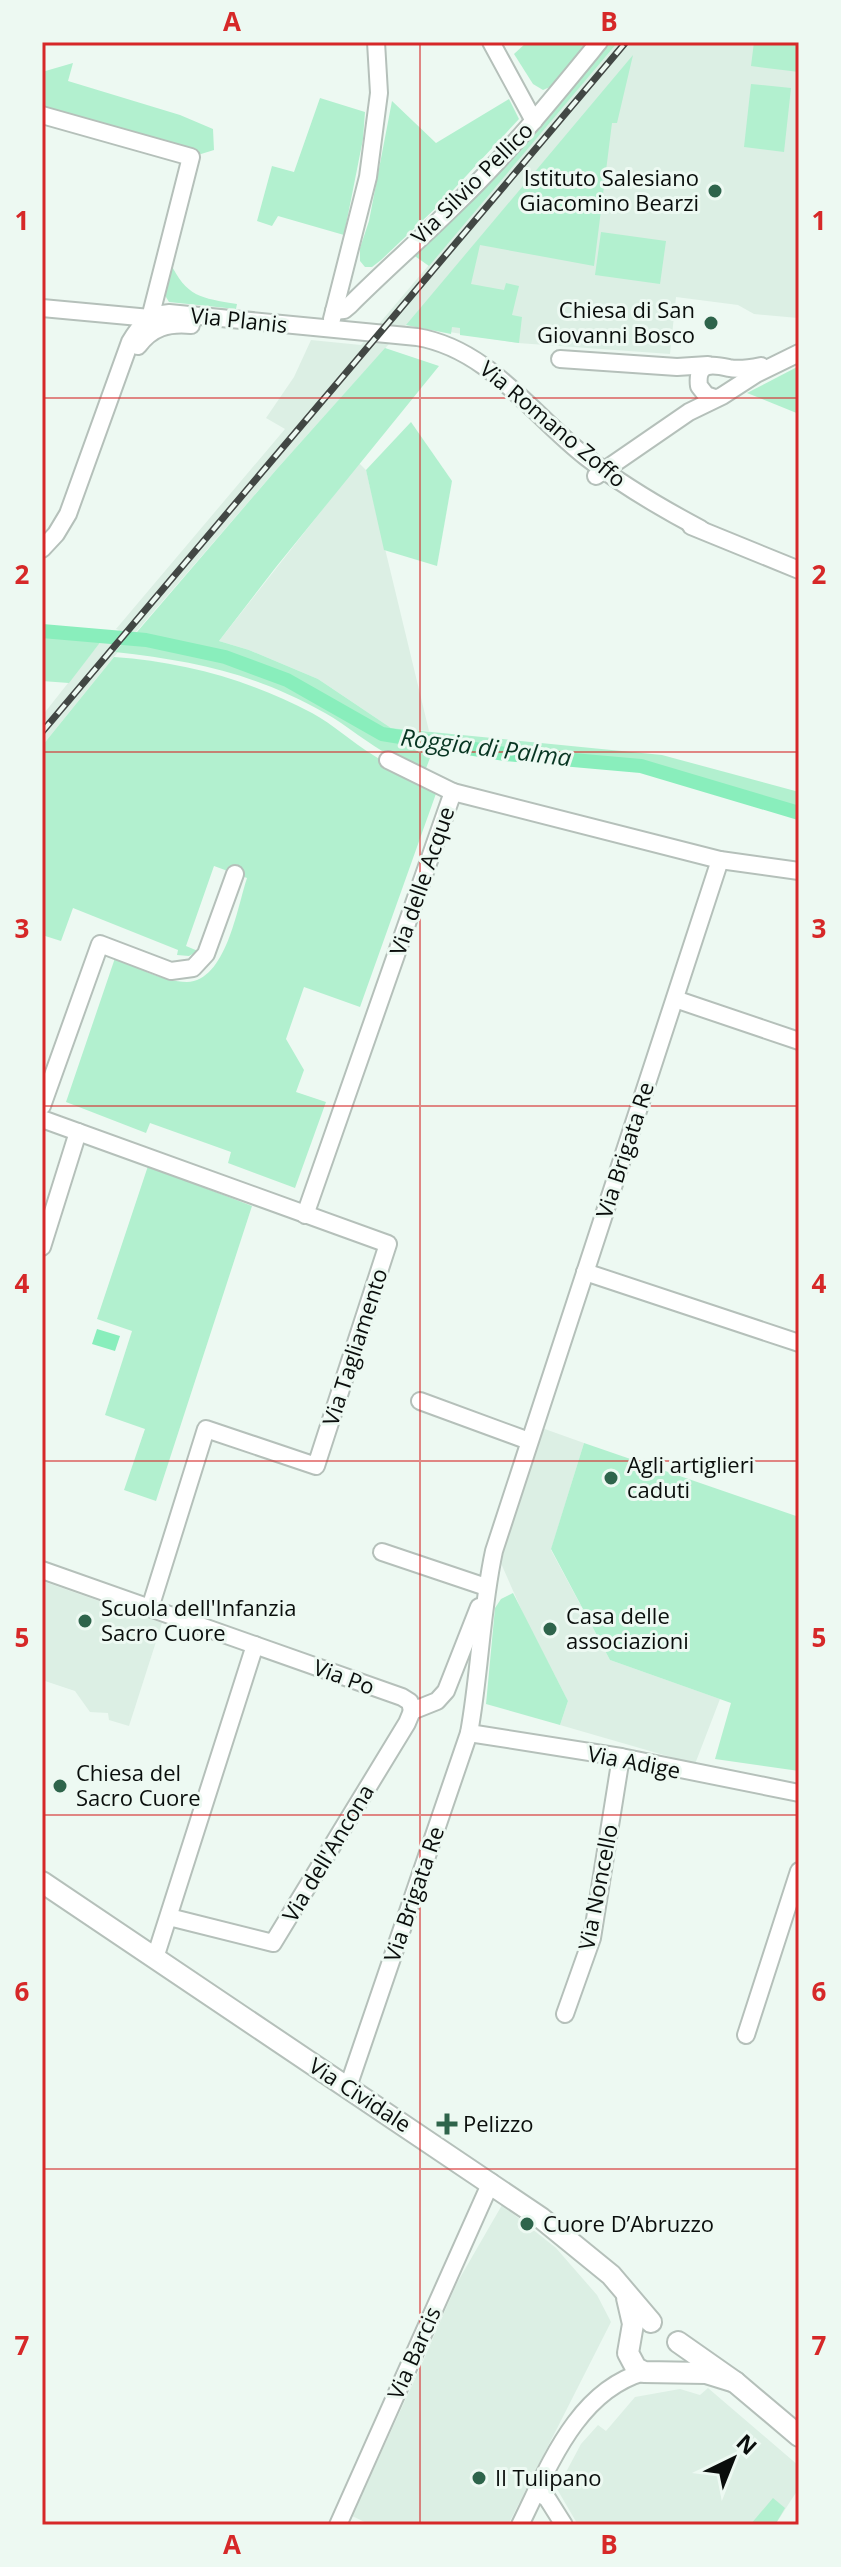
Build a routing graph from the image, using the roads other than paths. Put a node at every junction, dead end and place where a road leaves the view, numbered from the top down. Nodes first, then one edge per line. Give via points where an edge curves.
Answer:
1 (376, 42) edge
2 (491, 42) edge
3 (599, 42) edge
4 (42, 115) edge
5 (534, 121) junction
6 (344, 272) junction
7 (373, 282) junction
8 (42, 308) edge
9 (334, 311) junction
10 (152, 324) junction
11 (328, 332) junction
12 (792, 356) edge
13 (560, 359) dead end
14 (708, 365) junction
15 (677, 367) junction
16 (726, 368) junction
17 (699, 386) junction
18 (723, 393) junction
19 (689, 412) junction
20 (600, 474) junction
21 (42, 549) edge
22 (799, 570) edge
23 (388, 760) dead end
24 (453, 792) junction
25 (720, 860) junction
26 (799, 871) edge
27 (235, 874) dead end
28 (675, 999) junction
29 (799, 1041) edge
30 (42, 1106) edge
31 (42, 1119) edge
32 (78, 1132) junction
33 (305, 1215) junction
34 (42, 1247) edge
35 (585, 1272) junction
36 (799, 1343) edge
37 (420, 1401) dead end
38 (529, 1441) junction
39 (382, 1552) dead end
40 (42, 1570) edge
41 (485, 1591) junction
42 (150, 1608) junction
43 (255, 1645) junction
44 (472, 1646) junction
45 (446, 1691) junction
46 (475, 1700) junction
47 (412, 1711) junction
48 (469, 1733) junction
49 (621, 1757) junction
50 (799, 1793) edge
51 (799, 1871) edge
52 (42, 1882) edge
53 (42, 1894) edge
54 (89, 1913) junction
55 (169, 1917) junction
56 (155, 1958) junction
57 (565, 2014) dead end
58 (746, 2035) dead end
59 (348, 2087) junction
60 (491, 2182) junction
61 (622, 2287) junction
62 (651, 2322) junction
63 (678, 2342) junction
64 (630, 2343) junction
65 (665, 2371) junction
66 (644, 2372) junction
67 (619, 2381) junction
68 (735, 2382) junction
69 (797, 2430) edge
70 (536, 2492) junction
71 (337, 2525) edge
72 (520, 2525) edge
73 (564, 2525) edge

1 - 6 street via 379,93 368,177
2 - 5 street
3 - 5 street, Via Silvio Pellico
4 - 10 street via 191,157
5 - 7 street, Via Silvio Pellico
6 - 7 street
6 - 9 street
7 - 9 street, Via Silvio Pellico via 344,310
8 - 10 street, Via Planis
9 - 11 street
10 - 11 street, Via Planis via 169,313
10 - 21 street via 105,416 68,514
11 - 20 street, Via Romano Zoffo via 394,342 470,369
11 - 20 street, Via Romano Zoffo via 417,337 445,344 486,368
12 - 16 street via 754,368
12 - 18 street
13 - 15 street
14 - 15 street
14 - 16 street
14 - 17 street via 701,371
15 - 17 street
16 - 18 street via 732,381
17 - 18 street via 706,395
17 - 19 street
18 - 19 street
19 - 20 street
20 - 22 street, Via Romano Zoffo via 701,529
23 - 24 street
24 - 25 street, Via delle Acque
24 - 33 street, Via delle Acque
25 - 26 street, Via delle Acque
25 - 28 street, Via Brigata Re
27 - 30 street via 206,954 193,968 171,971 100,944
28 - 29 street
28 - 35 street, Via Brigata Re
31 - 32 street, Via Tagliamento
32 - 33 street, Via Tagliamento
32 - 34 street
33 - 42 street, Via Tagliamento via 388,1244 316,1466 206,1429
35 - 36 street
35 - 38 street, Via Brigata Re
37 - 38 street
38 - 41 street, Via Brigata Re
39 - 41 street
40 - 42 street, Via Po
41 - 44 street, Via Brigata Re
42 - 43 street, Via Po
43 - 47 street, Via Po via 402,1697
43 - 55 street
44 - 45 street, Via Brigata Re
44 - 46 street, Via Brigata Re
45 - 46 street
45 - 47 street via 437,1701
46 - 48 street, Via Brigata Re
47 - 55 street, Via dell'Ancona via 273,1943
48 - 49 street, Via Adige
48 - 59 street, Via Brigata Re
49 - 50 street, Via Adige
49 - 57 street, Via Noncello via 592,1938
51 - 58 street
52 - 54 main road, Via Cividale
53 - 54 main road, Via Cividale
54 - 56 main road, Via Cividale
55 - 56 street
56 - 59 main road, Via Cividale
59 - 60 main road, Via Cividale
60 - 61 main road, Via Cividale
60 - 71 street, Via Barcis
61 - 62 main road, Via Cividale
61 - 64 main road via 633,2324
62 - 63 main road, Via Cividale via 671,2329
62 - 64 main road via 643,2324
63 - 65 main road via 678,2356
63 - 68 main road, Via Cividale
64 - 66 main road via 636,2368
64 - 67 street
65 - 66 main road, Via Cividale
65 - 68 main road, Via Cividale via 706,2373
66 - 67 street
67 - 70 street via 572,2425
68 - 69 main road, Via Cividale
70 - 72 street
70 - 73 street via 547,2498

